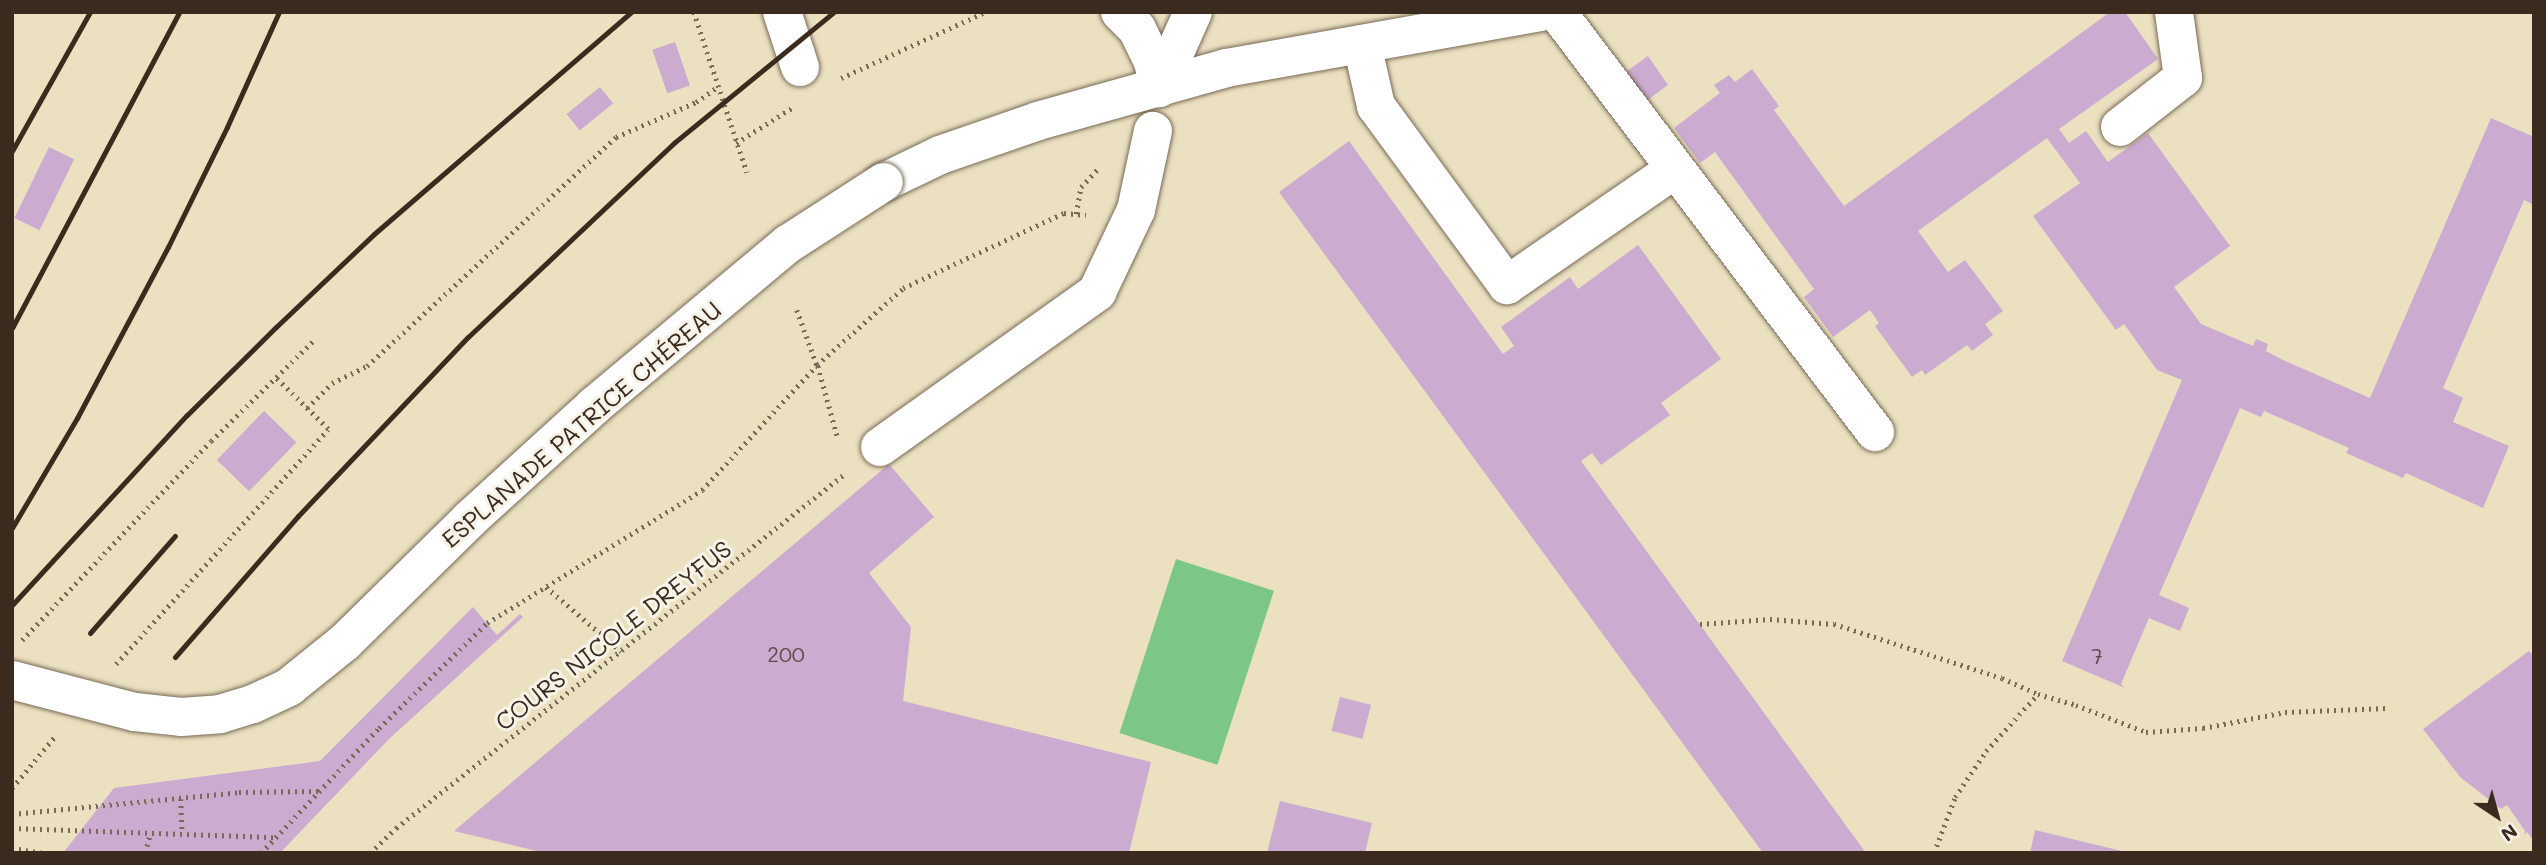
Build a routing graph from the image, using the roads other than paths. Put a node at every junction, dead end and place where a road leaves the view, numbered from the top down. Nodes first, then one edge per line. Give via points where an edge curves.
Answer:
1 (782, 12) edge
2 (1120, 12) edge
3 (1193, 12) edge
4 (1540, 12) edge
5 (1557, 12) edge
6 (2174, 12) edge
7 (1362, 44) junction
8 (812, 84) road end
9 (1159, 88) junction
10 (2120, 127) dead end
11 (1153, 131) dead end
12 (1675, 169) junction
13 (1875, 432) dead end
14 (880, 447) road end
15 (12, 680) edge

1 - 8 street
2 - 9 street via 1137,29
3 - 9 street
4 - 7 street, ESPLANADE PATRICE CHÉREAU
5 - 12 street
6 - 10 street via 2183,78
7 - 9 street, ESPLANADE PATRICE CHÉREAU via 1226,68
7 - 12 street via 1376,106 1507,285
9 - 15 street, ESPLANADE PATRICE CHÉREAU, bridge via 940,155 884,182 788,244 594,406 345,642 289,687 253,704 181,717 135,712
11 - 14 street via 1136,211 1097,292
12 - 13 street

